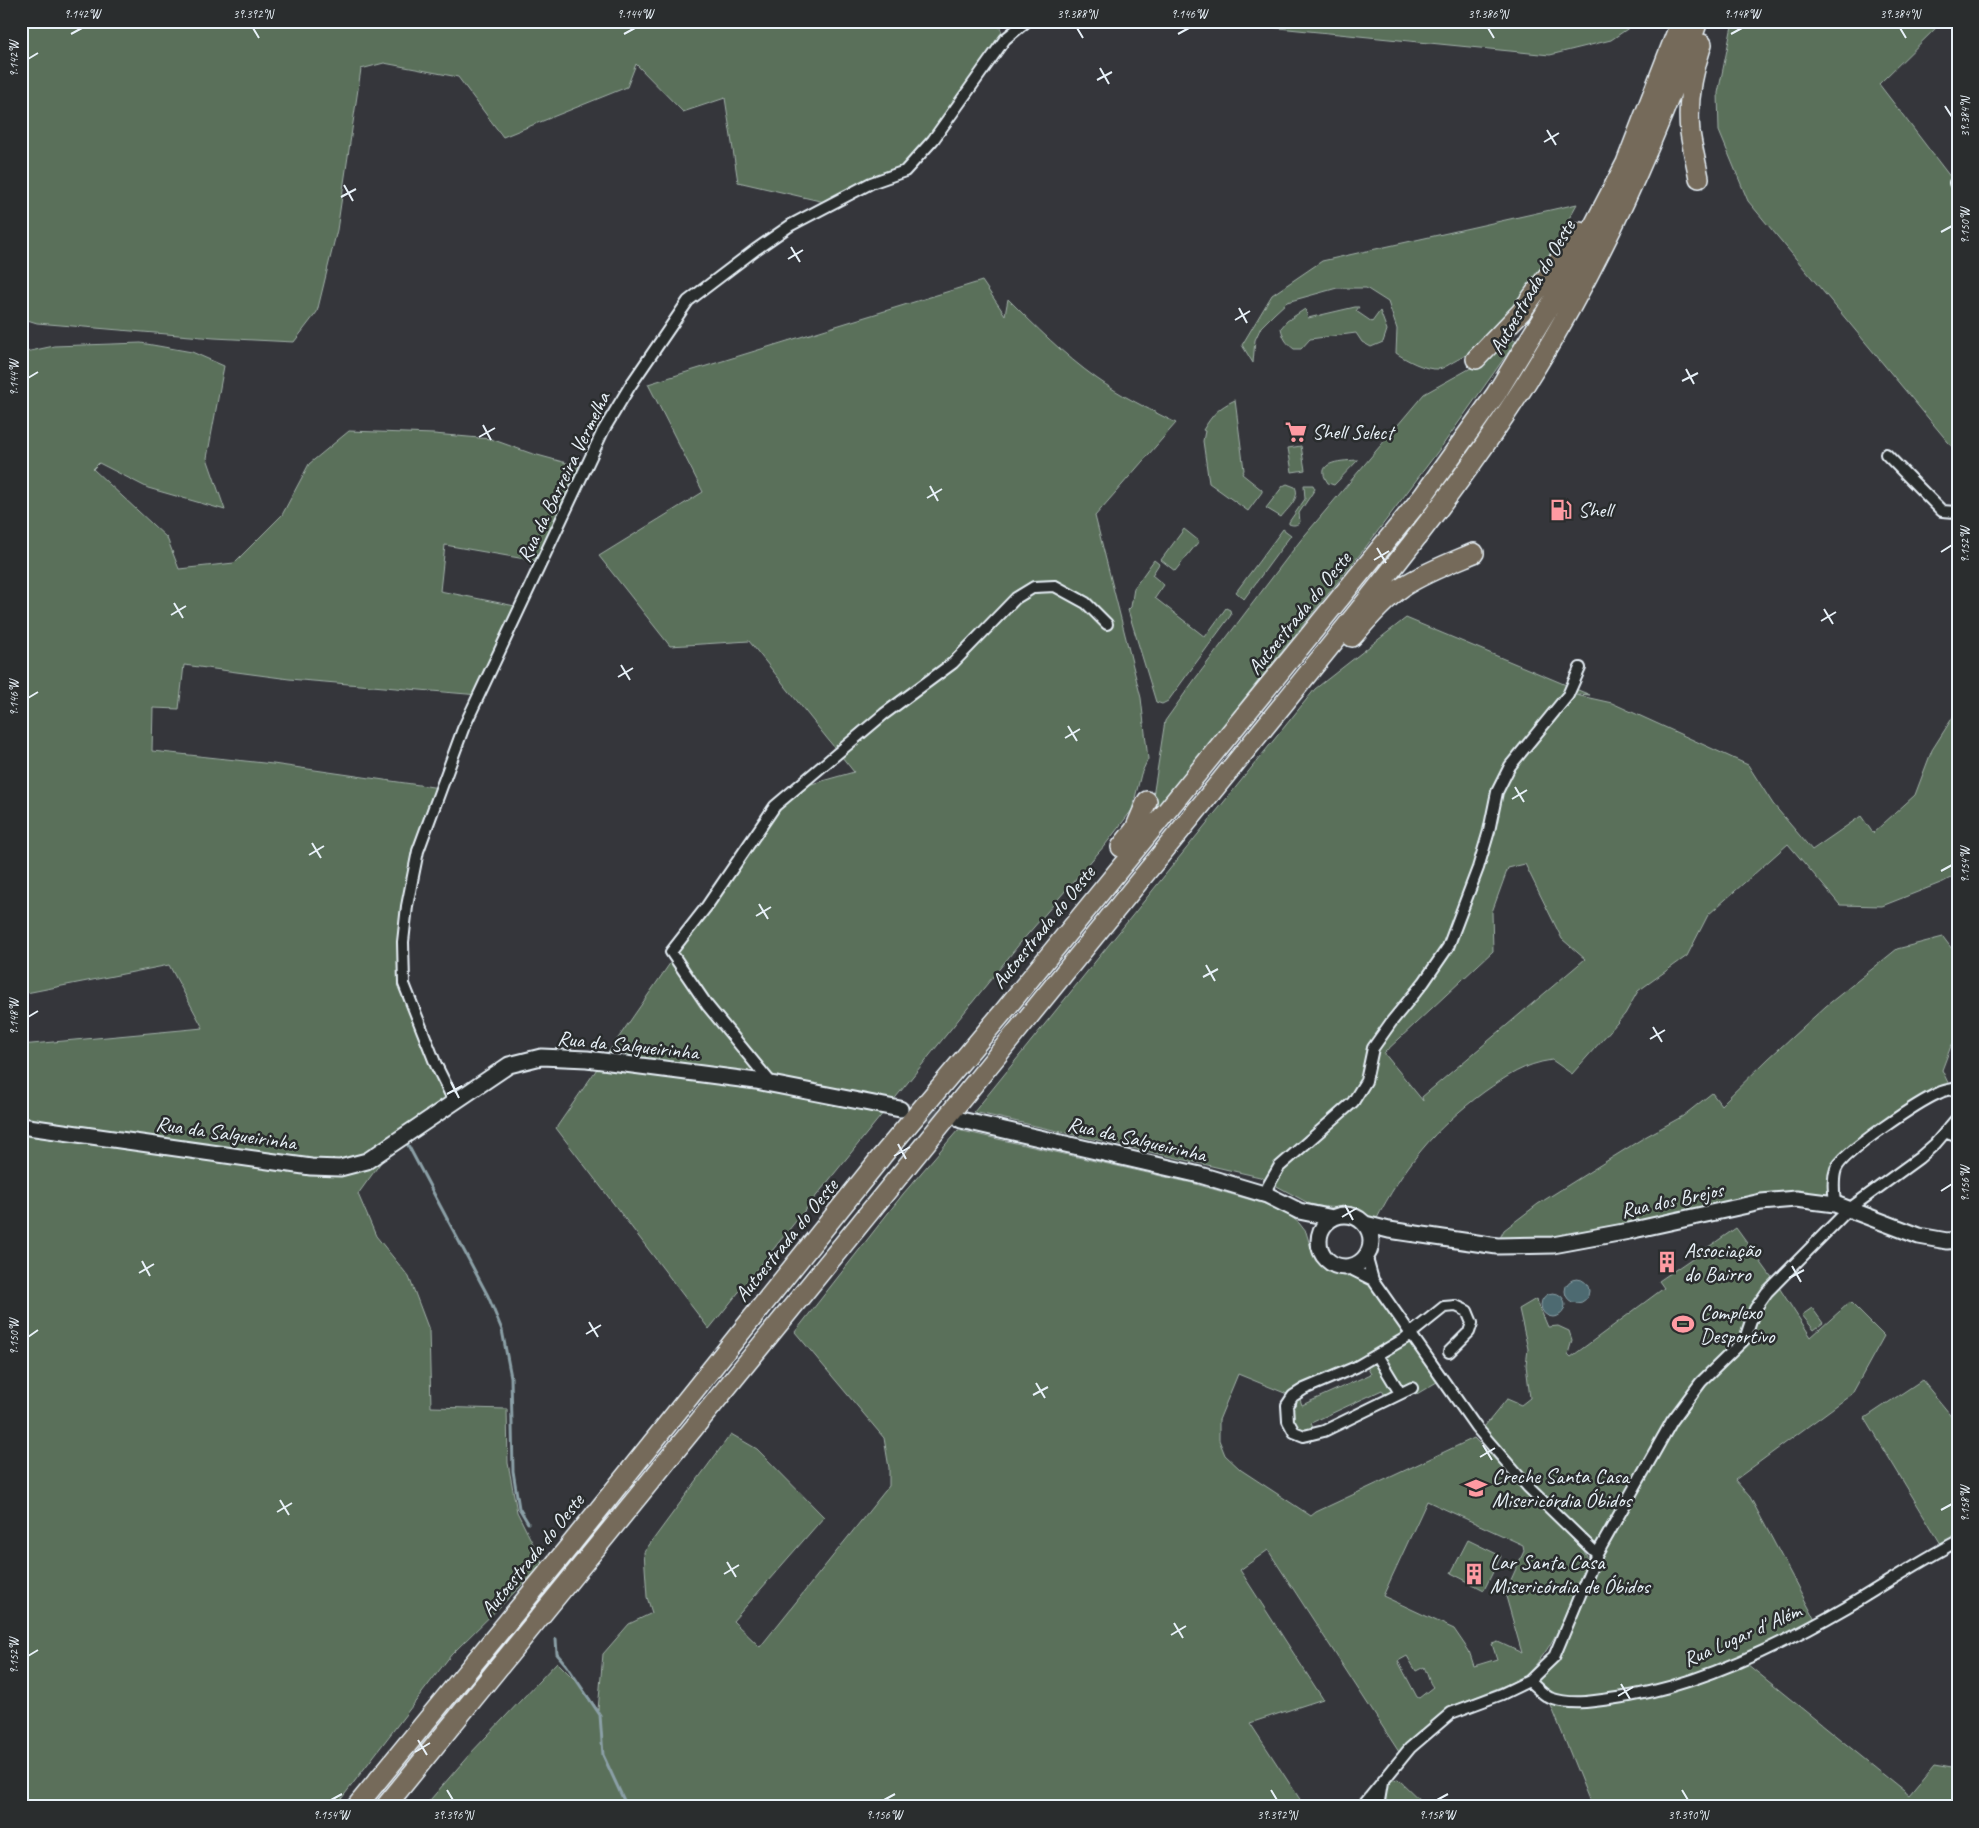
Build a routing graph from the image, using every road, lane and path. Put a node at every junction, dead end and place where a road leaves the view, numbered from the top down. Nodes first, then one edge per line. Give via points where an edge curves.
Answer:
1 (1027, 21) edge
2 (1680, 21) edge
3 (1698, 21) edge
4 (1710, 21) edge
5 (1699, 178) dead end
6 (1613, 187) junction
7 (1476, 359) dead end
8 (1886, 454) dead end
9 (1958, 510) edge
10 (1474, 553) dead end
11 (1107, 624) dead end
12 (1580, 668) dead end
13 (1285, 702) junction
14 (1147, 801) dead end
15 (1004, 1011) junction
16 (772, 1084) junction
17 (1958, 1088) edge
18 (454, 1101) junction
19 (900, 1109) tunnel mouth
20 (1958, 1117) edge
21 (961, 1120) tunnel mouth
22 (21, 1126) edge
23 (1945, 1132) junction
24 (1958, 1137) edge
25 (1267, 1195) junction
26 (1842, 1206) junction
27 (1299, 1211) junction
28 (1333, 1218) junction
29 (1365, 1224) junction
30 (1390, 1230) junction
31 (1320, 1235) junction
32 (1958, 1240) edge
33 (1368, 1250) junction
34 (1345, 1266) junction
35 (1373, 1280) junction
36 (1412, 1334) junction
37 (1450, 1352) dead end
38 (1377, 1355) junction
39 (1412, 1388) dead end
40 (1400, 1393) junction
41 (1958, 1541) edge
42 (1597, 1554) junction
43 (1529, 1681) junction
44 (1382, 1782) junction
45 (356, 1807) edge
46 (385, 1807) edge
47 (1362, 1807) edge
48 (1378, 1807) edge

1 - 18 street, Rua da Barreira Vermelha via 1005,39 933,140 905,171 871,183 791,225 688,301 603,431 463,729 418,851 403,942 404,984
2 - 6 highway, Autoestrada do Oeste via 1626,163
3 - 13 highway, Autoestrada do Oeste via 1658,127 1625,202 1580,291 1535,368 1486,443 1432,516
4 - 5 highway via 1697,58 1690,110 1690,132
6 - 7 highway via 1521,312
6 - 15 highway, Autoestrada do Oeste via 1565,281 1496,394 1423,496
8 - 9 street via 1942,511
10 - 13 highway via 1425,573 1403,587 1372,614 1316,678
11 - 16 street via 1086,603 1055,586 1034,587 1016,598 953,663 884,714 775,806 707,906 670,952 707,1005
12 - 25 street via 1568,695 1510,766 1497,792 1478,868 1448,947 1373,1048 1366,1081 1353,1102 1279,1167 1268,1186
13 - 46 highway, Autoestrada do Oeste
14 - 15 highway via 1135,829 1037,954
15 - 45 highway, Autoestrada do Oeste via 882,1156
16 - 18 street, Rua da Salgueirinha via 587,1059 541,1057 509,1065
16 - 19 street, Rua da Salgueirinha
17 - 26 street via 1939,1093 1897,1118 1861,1144 1837,1167 1834,1181
18 - 22 street, Rua da Salgueirinha via 367,1161 340,1168 311,1167
20 - 23 street
21 - 25 street, Rua da Salgueirinha via 1200,1175
23 - 24 street
23 - 26 street via 1919,1158
25 - 27 street, Rua da Salgueirinha
26 - 30 street, Rua dos Brejos via 1796,1198 1761,1202 1553,1245 1497,1246
26 - 32 street, Rua dos Brejos via 1919,1236
26 - 42 street via 1767,1292 1755,1309 1745,1338 1701,1382 1672,1421
27 - 28 street, Rua da Salgueirinha
27 - 31 street, Rua da Salgueirinha
28 - 29 street via 1350,1215
28 - 31 street
29 - 30 street, Rua dos Brejos
29 - 33 street via 1370,1234
30 - 33 street
31 - 34 street via 1325,1257
33 - 34 street via 1353,1265
33 - 35 street
34 - 35 street
35 - 36 street
36 - 37 street via 1444,1307 1456,1306 1466,1311 1472,1322 1469,1332
36 - 38 street
36 - 42 street via 1476,1428 1528,1487
38 - 40 street
38 - 40 street via 1293,1396 1288,1405 1288,1420 1294,1432 1304,1436 1324,1431
39 - 40 street
41 - 43 street, Rua Lugar d' Além via 1846,1608 1755,1655 1696,1678 1632,1697 1578,1703 1548,1698
42 - 43 street via 1554,1657
43 - 44 street via 1451,1713 1410,1748
44 - 47 street
44 - 48 street

